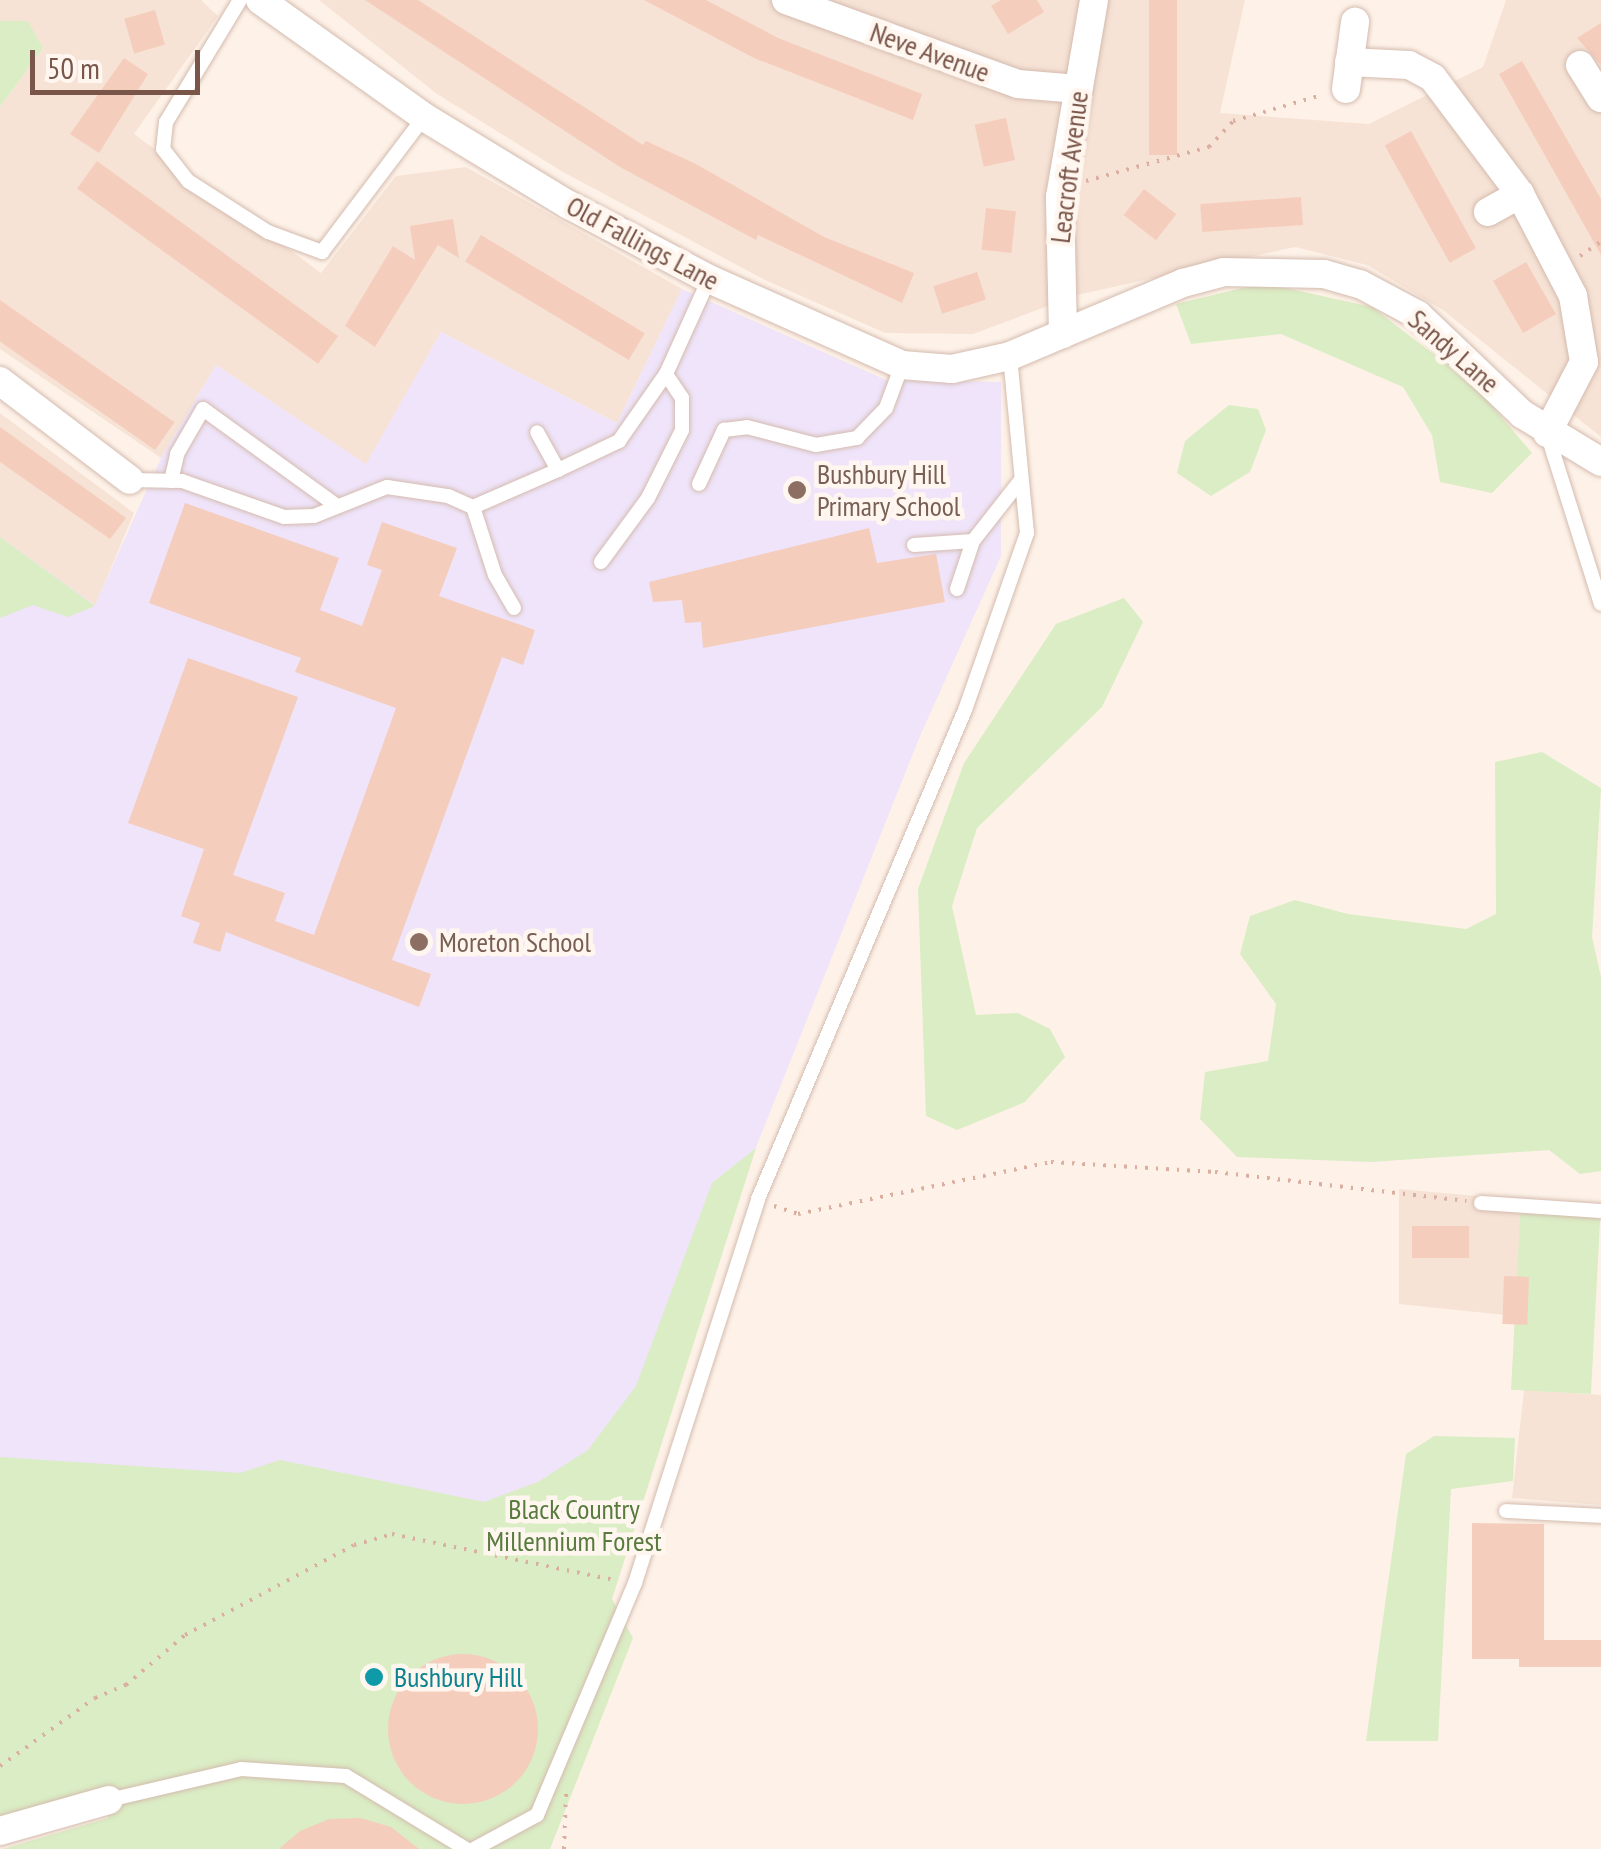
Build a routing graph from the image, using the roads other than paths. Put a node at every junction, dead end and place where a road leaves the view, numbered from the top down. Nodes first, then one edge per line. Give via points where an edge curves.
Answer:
1 (240, 0) edge
2 (260, 0) edge
3 (786, 0) edge
4 (1094, 0) edge
5 (1355, 22) dead end
6 (1580, 65) dead end
7 (1078, 89) junction
8 (1601, 98) edge
9 (424, 117) junction
10 (1520, 194) junction
11 (1488, 212) dead end
12 (710, 279) junction
13 (1063, 334) junction
14 (1010, 356) junction
15 (902, 364) junction
16 (666, 374) junction
17 (0, 381) edge
18 (537, 432) dead end
19 (1547, 433) junction
20 (1601, 462) edge
21 (558, 470) junction
22 (130, 480) joint
23 (1021, 480) junction
24 (171, 481) junction
25 (700, 484) dead end
26 (338, 506) junction
27 (473, 507) junction
28 (974, 541) junction
29 (914, 545) dead end
30 (601, 562) dead end
31 (957, 588) dead end
32 (1601, 604) edge
33 (514, 608) dead end
34 (1480, 1204) road end
35 (1601, 1211) edge
36 (1506, 1511) dead end
37 (1601, 1516) edge
38 (109, 1800) joint
39 (0, 1831) edge
40 (466, 1849) edge
41 (474, 1849) edge

1 - 9 lane via 166,122 163,149 188,180 252,222 322,252
2 - 9 street, Old Fallings Lane
3 - 7 street, Neve Avenue via 1018,84
4 - 7 street, Leacroft Avenue
5 - 10 street via 1348,75 1410,66 1433,78
6 - 8 street
7 - 13 street, Leacroft Avenue via 1062,187
9 - 12 street, Old Fallings Lane via 569,205
10 - 11 street
10 - 19 street via 1573,296 1584,362
12 - 15 street, Old Fallings Lane
12 - 16 lane
13 - 14 street, Old Fallings Lane
13 - 19 street, Sandy Lane via 1183,282 1224,272 1324,274 1418,315
14 - 15 street, Old Fallings Lane via 952,368
14 - 23 lane
15 - 25 lane via 886,408 856,438 816,445 747,427 724,430
16 - 21 lane via 619,441
16 - 30 lane via 682,398 682,430 648,498
17 - 22 street
18 - 21 lane
19 - 20 street, Sandy Lane
19 - 32 lane
21 - 27 lane
22 - 24 lane
23 - 28 lane
23 - 41 lane via 1027,533 966,710 758,1200 635,1584 537,1815
24 - 26 lane via 284,517 314,516
24 - 26 lane via 177,454 203,409
26 - 27 lane via 387,488
27 - 33 lane via 494,575
28 - 29 lane
28 - 31 lane
34 - 35 lane
36 - 37 lane
38 - 39 street
38 - 40 lane via 241,1769 346,1776

